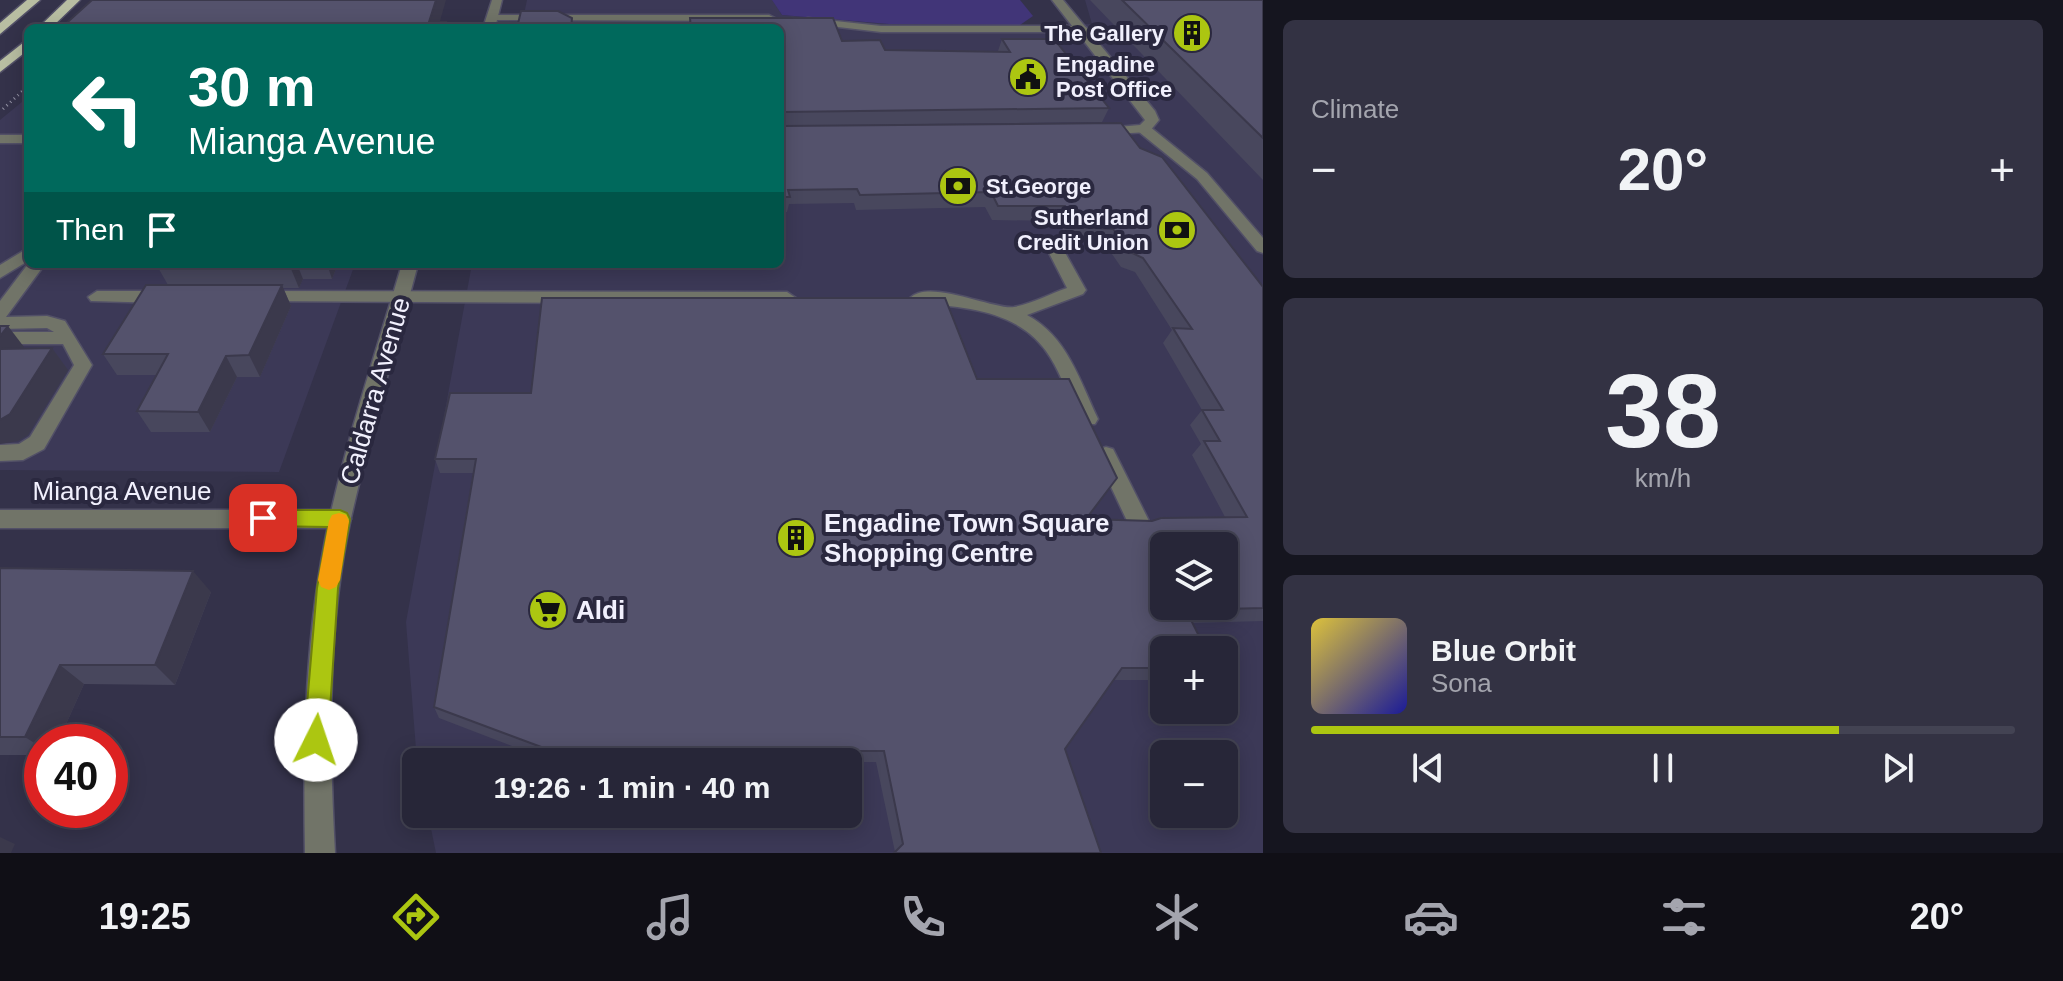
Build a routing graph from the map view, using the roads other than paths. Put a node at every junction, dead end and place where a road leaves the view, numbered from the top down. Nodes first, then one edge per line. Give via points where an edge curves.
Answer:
1 (34, 0) edge
2 (74, 0) edge
3 (497, 0) edge
4 (1057, 0) edge
5 (780, 18) edge
6 (794, 20) edge
7 (491, 23) edge
8 (48, 24) edge
9 (1083, 29) junction
10 (0, 30) edge
11 (24, 47) edge
12 (0, 68) edge
13 (1144, 129) junction
14 (1087, 132) edge
15 (0, 139) edge
16 (24, 139) edge
17 (1263, 248) edge
18 (1057, 253) dead end
19 (24, 256) edge
20 (34, 268) edge
21 (409, 268) edge
22 (0, 273) edge
23 (97, 297) dead end
24 (176, 297) edge
25 (240, 297) edge
26 (402, 297) junction
27 (802, 298) edge
28 (897, 298) edge
29 (0, 313) edge
30 (1009, 315) junction
31 (0, 323) edge
32 (0, 338) edge
33 (69, 338) junction
34 (0, 453) edge
35 (0, 519) edge
36 (340, 519) junction
37 (1139, 523) edge
38 (320, 853) edge

1 - 10 highway
2 - 8 highway
3 - 7 street
4 - 9 street
5 - 7 street
6 - 9 street via 881,29
9 - 13 street via 1150,114 1152,120
11 - 12 highway
13 - 14 street
13 - 17 street via 1202,176
15 - 16 street
18 - 30 street via 1077,290
19 - 22 street
20 - 29 street
21 - 26 street, Caldarra Avenue
23 - 24 street
25 - 26 street
26 - 27 street
26 - 36 street, Caldarra Avenue
28 - 30 street via 977,302
30 - 37 street via 1052,344
31 - 33 street via 53,323
32 - 33 street
33 - 34 street via 82,359 81,373 31,449
35 - 36 street, Mianga Avenue
36 - 38 street, Caldarra Avenue via 328,588 316,740

